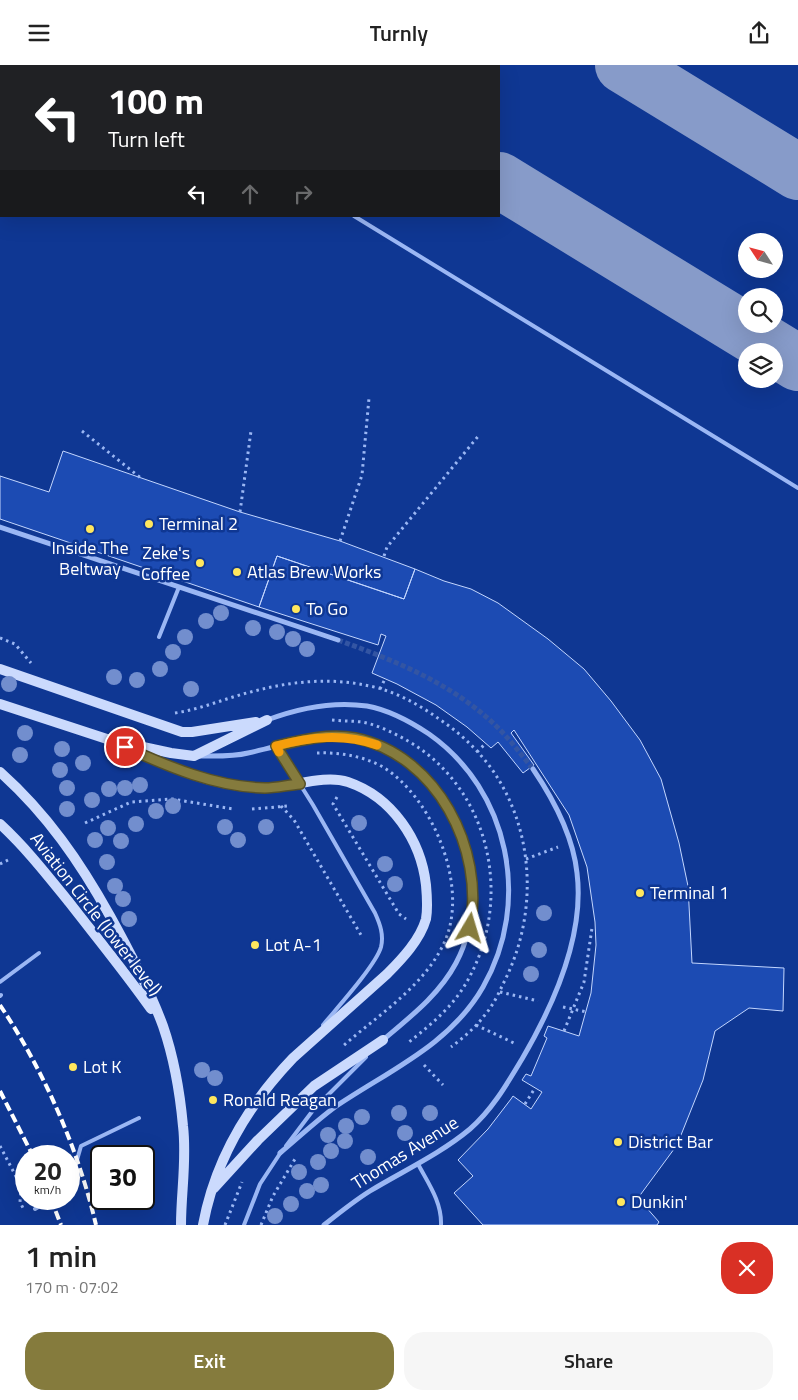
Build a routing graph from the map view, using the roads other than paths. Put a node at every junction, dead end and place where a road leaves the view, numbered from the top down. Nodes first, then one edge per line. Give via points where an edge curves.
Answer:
1 (356, 217) edge
2 (798, 488) edge
3 (0, 527) edge
4 (178, 587) junction
5 (159, 637) dead end
6 (338, 640) tunnel mouth
7 (2, 669) edge
8 (0, 704) edge
9 (267, 720) junction
10 (107, 739) junction
11 (276, 746) junction
12 (194, 756) junction
13 (534, 769) tunnel mouth
14 (0, 773) edge
15 (300, 784) junction
16 (0, 824) edge
17 (39, 953) dead end
18 (0, 982) edge
19 (163, 1027) junction
20 (383, 1039) junction
21 (307, 1045) junction
22 (138, 1118) dead end
23 (80, 1150) edge
24 (280, 1153) junction
25 (418, 1164) junction
26 (211, 1190) junction
27 (181, 1225) edge
28 (203, 1225) edge
29 (244, 1225) edge
30 (324, 1225) edge
31 (441, 1225) edge

1 - 2 lane
3 - 4 street
4 - 5 lane
4 - 6 street
7 - 9 main road via 182,732
8 - 10 main road
9 - 12 main road
9 - 24 street via 312,707 369,706 395,715 434,738 465,767 488,800 501,836 509,891 502,946 484,986 464,1014 433,1044 335,1108
10 - 12 main road
10 - 15 main road via 173,768 206,778 267,788
11 - 12 street via 232,756
11 - 15 lane
11 - 20 street via 316,738 342,737 378,746 410,764 428,780 443,798 459,829 472,887 472,916 466,939 444,983
13 - 25 street, Thomas Avenue via 569,838 577,873 578,909 562,977 540,1028 491,1106 470,1128
14 - 19 main road via 40,811 83,868 137,965
15 - 21 lane via 375,913 382,932 381,947 373,962
15 - 21 main road via 345,781 388,806 418,851 427,893 426,918 407,952
16 - 19 main road, Aviation Circle (lower level) via 49,876 124,969
17 - 18 lane
19 - 27 main road via 184,1128 186,1154
20 - 24 lane via 314,1109
20 - 26 main road via 314,1086
21 - 26 main road via 280,1071 253,1107 228,1147
22 - 23 lane via 81,1146
24 - 29 lane via 260,1184
25 - 30 street, Thomas Avenue via 369,1191
25 - 31 lane via 437,1200
26 - 28 main road

